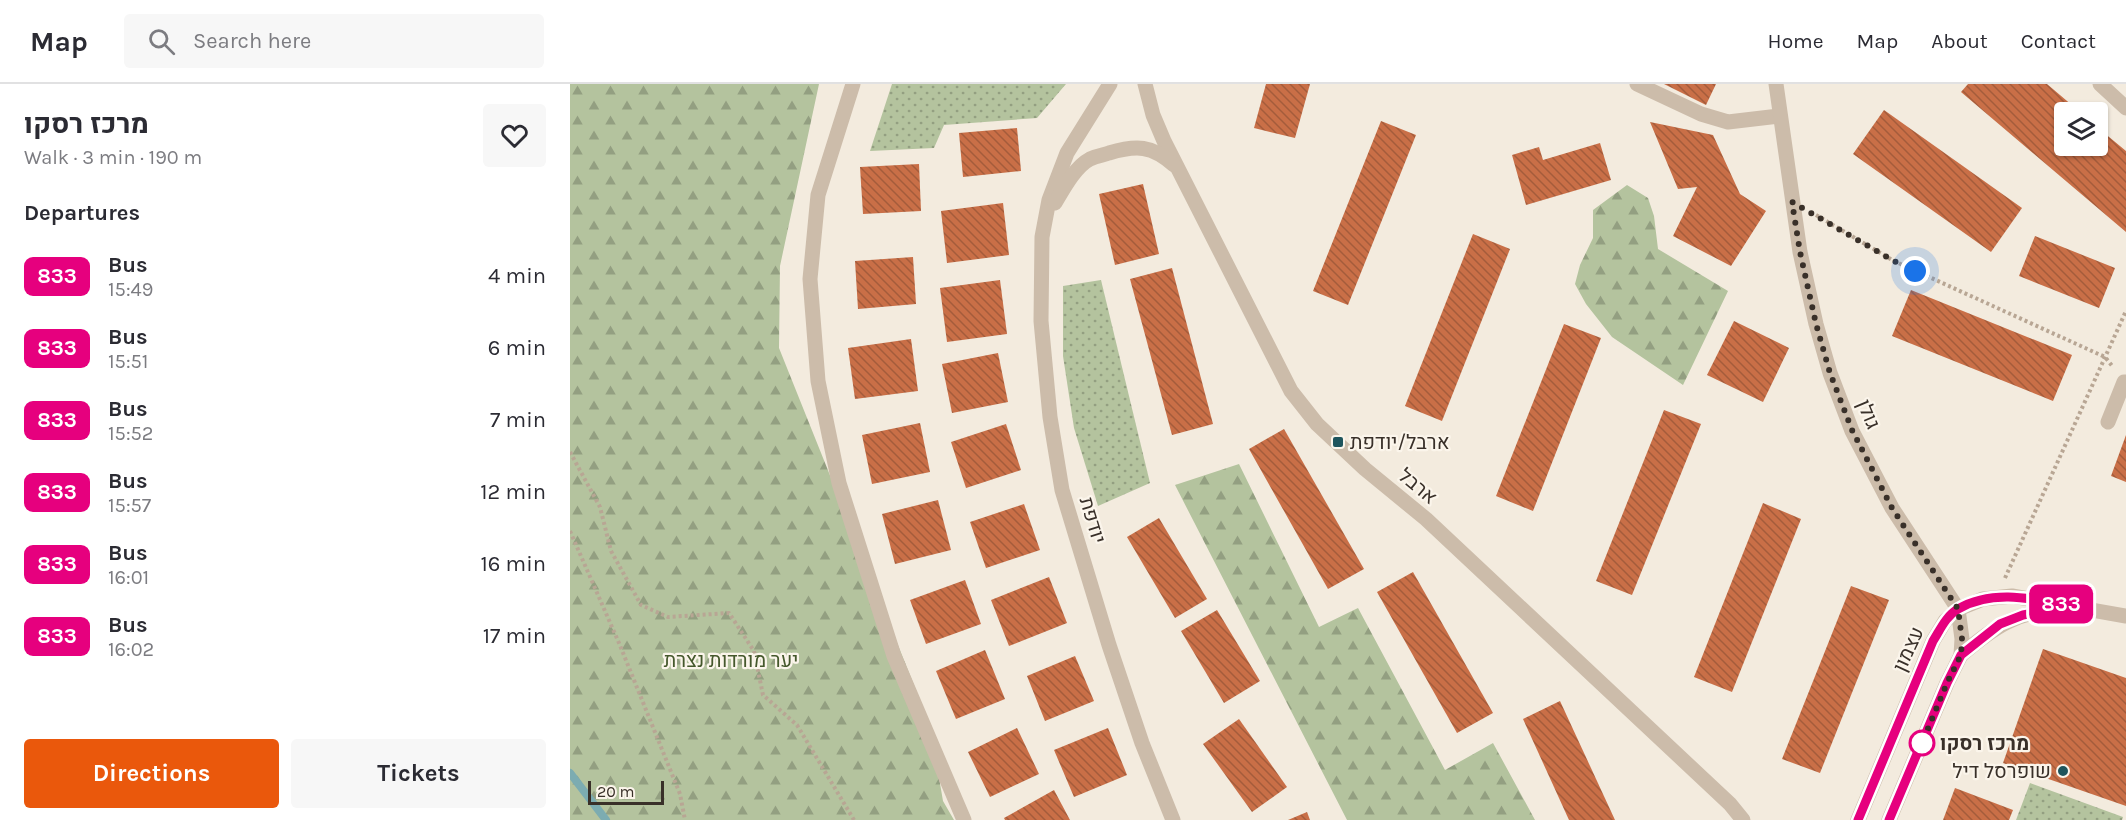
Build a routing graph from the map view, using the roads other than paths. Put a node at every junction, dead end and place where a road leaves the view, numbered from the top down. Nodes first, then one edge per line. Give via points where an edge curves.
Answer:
1 (853, 84) edge
2 (1110, 84) edge
3 (1145, 84) edge
4 (1637, 84) edge
5 (1776, 84) edge
6 (2100, 84) edge
7 (2126, 108) edge
8 (1779, 116) junction
9 (1179, 169) junction
10 (1046, 218) junction
11 (2125, 382) edge
12 (2108, 422) dead end
13 (2085, 608) junction
14 (1958, 609) junction
15 (2126, 616) edge
16 (1961, 655) junction
17 (1856, 818) edge
18 (964, 820) edge
19 (1173, 820) edge
20 (1743, 820) edge
21 (1889, 820) edge

1 - 18 street via 818,195 810,279 818,381 838,483 894,656
2 - 10 street, יודפת via 1066,153
3 - 9 street, ארבל via 1153,115
4 - 8 street via 1701,114 1728,122
5 - 8 street, גולן
6 - 7 street
8 - 14 street, גולן via 1800,252 1830,373 1852,430 1892,508
9 - 10 street, יודפת via 1162,154 1143,147 1090,159 1070,180
9 - 20 street, ארבל via 1291,391 1317,424 1526,611
10 - 19 street, יודפת via 1042,237 1041,321 1062,490 1112,656
11 - 12 street
13 - 14 street via 2012,596 1983,599
13 - 15 street
13 - 16 street via 2023,615 2000,624
14 - 16 street
14 - 17 street, עצמון via 1933,641
16 - 21 street

